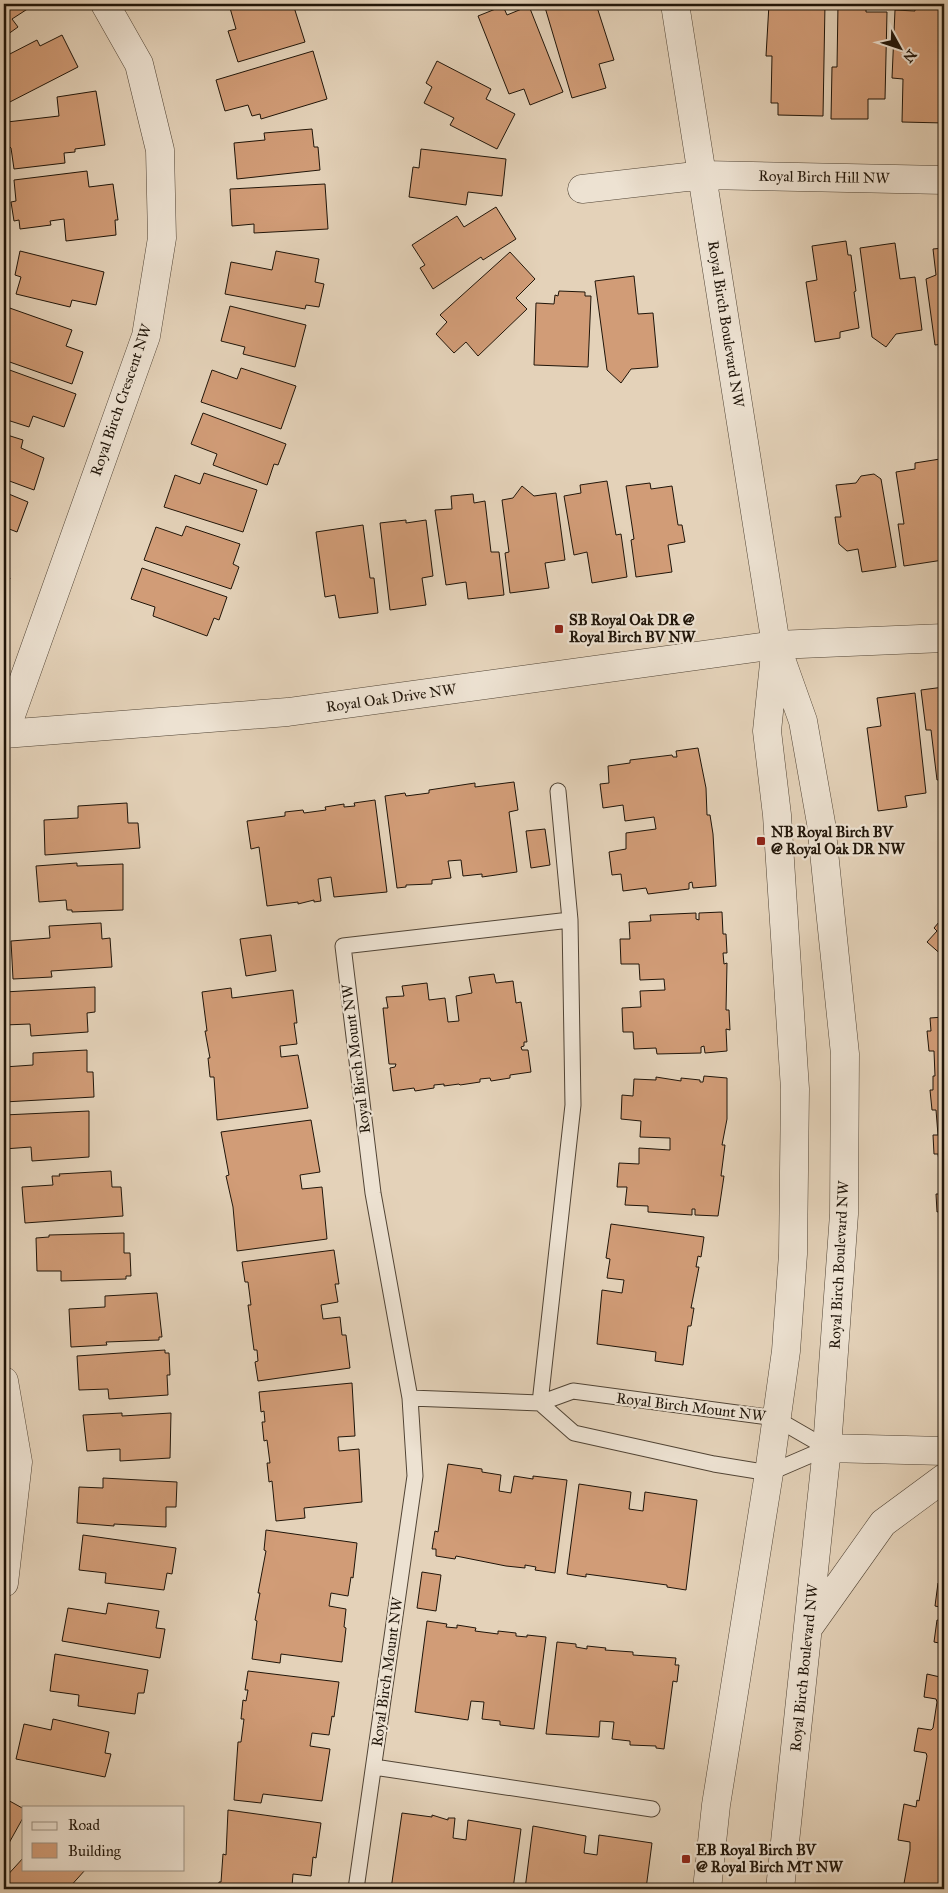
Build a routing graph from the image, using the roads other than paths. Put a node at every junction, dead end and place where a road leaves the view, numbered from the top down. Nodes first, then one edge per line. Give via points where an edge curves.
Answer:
1 (105, 4) edge
2 (675, 4) edge
3 (704, 175) junction
4 (944, 180) edge
5 (582, 189) dead end
6 (944, 638) edge
7 (776, 644) junction
8 (4, 734) edge
9 (558, 791) dead end
10 (570, 920) junction
11 (4, 1381) edge
12 (410, 1398) junction
13 (540, 1402) junction
14 (776, 1418) junction
15 (828, 1448) junction
16 (944, 1450) edge
17 (769, 1473) junction
18 (944, 1478) edge
19 (4, 1583) edge
20 (808, 1628) junction
21 (374, 1767) junction
22 (652, 1809) dead end
23 (356, 1889) edge
24 (707, 1889) edge
25 (780, 1889) edge

1 - 8 street, Royal Birch Crescent NW via 139,64 160,150 162,238 146,336
2 - 3 street, Royal Birch Boulevard NW
3 - 4 street, Royal Birch Hill NW
3 - 5 street, Royal Birch Hill NW
3 - 7 street, Royal Birch Boulevard NW
6 - 7 street, Royal Oak Drive NW
7 - 8 street, Royal Oak Drive NW via 288,712
7 - 14 street, Royal Birch Boulevard NW via 767,731 777,815 795,1089 793,1254 786,1351
7 - 15 street, Royal Birch Boulevard NW via 803,722 822,823 844,1054 844,1214
9 - 10 lane
10 - 12 lane, Royal Birch Mount NW via 343,946 373,1193
10 - 13 lane via 573,1105
11 - 19 street via 18,1462
12 - 13 lane, Royal Birch Mount NW
12 - 21 lane, Royal Birch Mount NW via 415,1476
13 - 14 lane, Royal Birch Mount NW via 573,1391
13 - 17 lane via 574,1433
14 - 15 lane, Royal Birch Mount NW
14 - 17 street, Royal Birch Boulevard NW
15 - 16 street
15 - 17 lane
15 - 20 street, Royal Birch Boulevard NW
17 - 24 street, Royal Birch Boulevard NW via 716,1805
18 - 20 street via 883,1523
20 - 25 street, Royal Birch Boulevard NW
21 - 22 lane, Royal Birch Mount NW
21 - 23 lane, Royal Birch Mount NW

